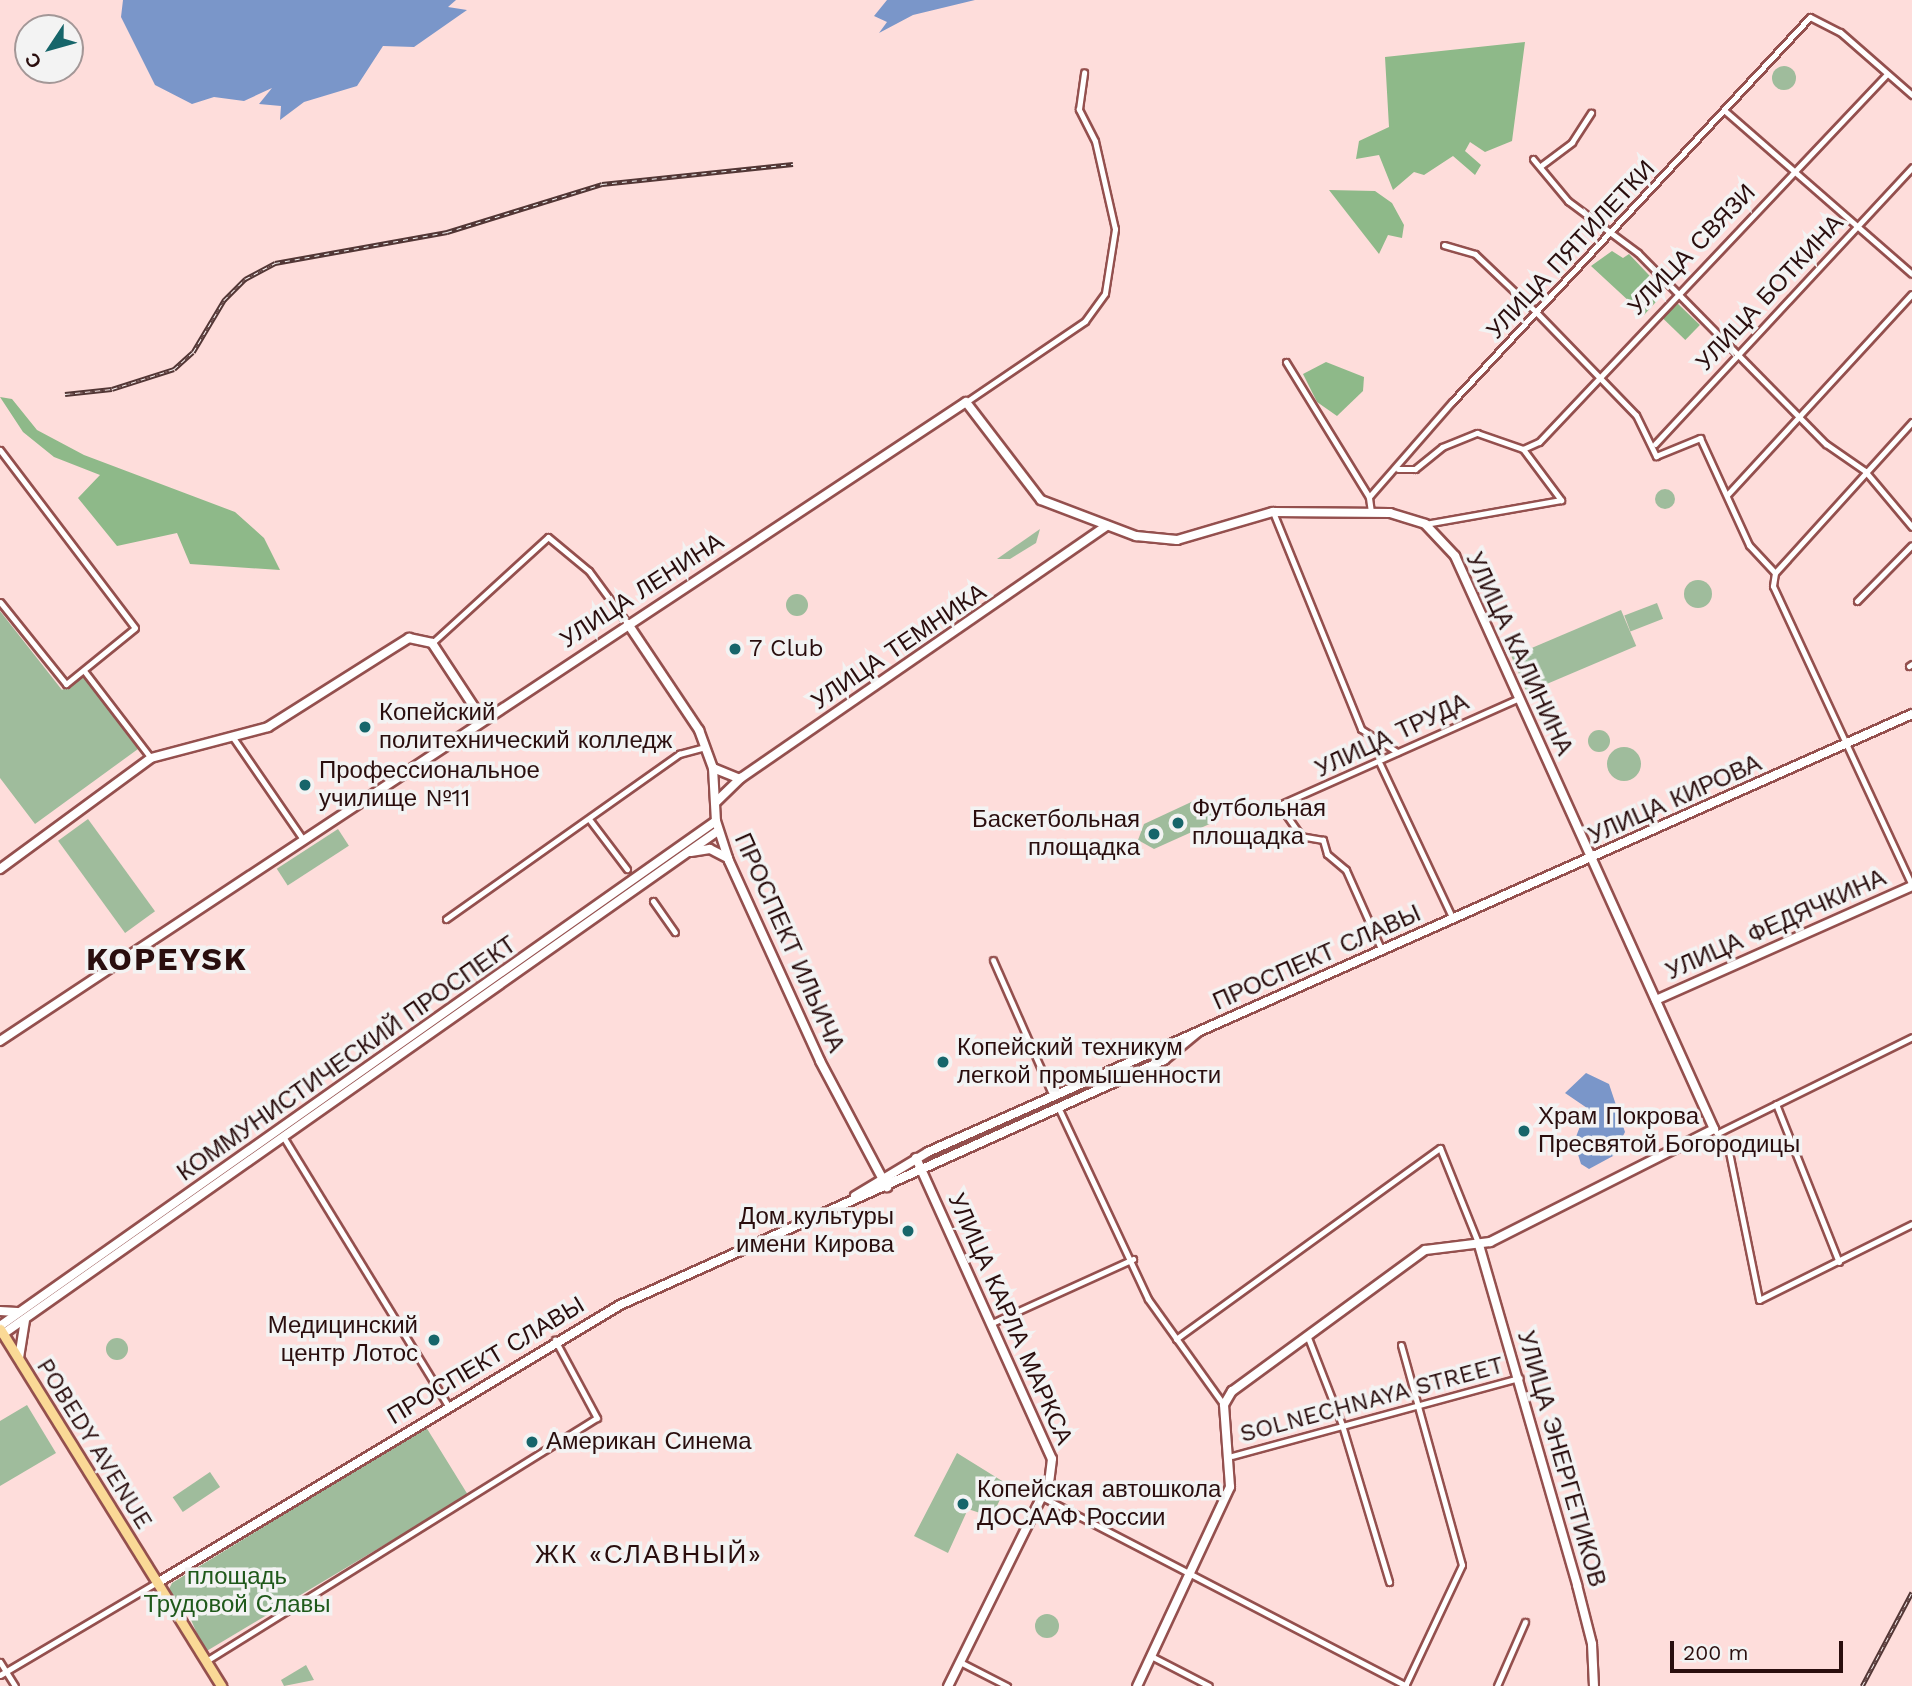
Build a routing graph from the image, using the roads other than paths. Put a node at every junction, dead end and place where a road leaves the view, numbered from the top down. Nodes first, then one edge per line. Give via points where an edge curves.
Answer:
1 (1084, 72) dead end
2 (1887, 74) junction
3 (1912, 95) edge
4 (1724, 110) junction
5 (1591, 113) dead end
6 (1533, 159) dead end
7 (1542, 165) junction
8 (1912, 167) edge
9 (1789, 173) junction
10 (1855, 227) junction
11 (1608, 237) junction
12 (1444, 245) dead end
13 (1912, 274) edge
14 (1912, 294) edge
15 (1673, 295) junction
16 (1537, 313) junction
17 (1736, 357) junction
18 (1286, 362) dead end
19 (1598, 376) junction
20 (966, 402) junction
21 (1800, 416) junction
22 (1912, 422) edge
23 (1655, 443) junction
24 (1523, 449) junction
25 (0, 450) edge
26 (1398, 469) junction
27 (1865, 471) junction
28 (1727, 495) junction
29 (1369, 497) junction
30 (1273, 512) junction
31 (1371, 512) junction
32 (1425, 524) junction
33 (1106, 526) junction
34 (1912, 527) edge
35 (1912, 545) edge
36 (1775, 573) junction
37 (1857, 601) dead end
38 (0, 602) edge
39 (628, 624) junction
40 (432, 643) junction
41 (85, 672) junction
42 (1519, 698) junction
43 (1912, 714) edge
44 (482, 719) junction
45 (234, 739) junction
46 (1844, 744) junction
47 (706, 747) junction
48 (1397, 752) junction
49 (151, 758) junction
50 (1380, 764) junction
51 (713, 768) junction
52 (741, 778) junction
53 (716, 802) junction
54 (589, 819) junction
55 (716, 821) junction
56 (718, 831) junction
57 (302, 838) junction
58 (688, 852) junction
59 (728, 858) junction
60 (1591, 859) junction
61 (0, 869) edge
62 (627, 869) dead end
63 (1912, 886) edge
64 (653, 901) dead end
65 (446, 919) dead end
66 (1453, 919) junction
67 (675, 932) dead end
68 (1382, 951) junction
69 (993, 960) dead end
70 (493, 986) junction
71 (1656, 1000) junction
72 (1197, 1033) junction
73 (1912, 1037) edge
74 (0, 1041) edge
75 (1053, 1096) junction
76 (1776, 1104) junction
77 (1059, 1109) junction
78 (1009, 1115) junction
79 (1015, 1129) junction
80 (1717, 1130) junction
81 (281, 1134) junction
82 (916, 1158) junction
83 (923, 1171) junction
84 (881, 1176) junction
85 (887, 1187) junction
86 (849, 1200) junction
87 (1912, 1224) edge
88 (1479, 1245) junction
89 (1133, 1259) junction
90 (1839, 1262) junction
91 (0, 1311) edge
92 (20, 1311) junction
93 (25, 1320) junction
94 (992, 1323) junction
95 (1, 1332) edge
96 (1307, 1335) junction
97 (1176, 1339) junction
98 (555, 1340) junction
99 (1401, 1345) dead end
100 (19, 1359) junction
101 (1520, 1378) junction
102 (1224, 1405) junction
103 (1420, 1405) junction
104 (448, 1406) junction
105 (1342, 1425) junction
106 (1232, 1456) junction
107 (1042, 1497) junction
108 (1192, 1575) junction
109 (1389, 1582) dead end
110 (155, 1584) junction
111 (1525, 1622) dead end
112 (1151, 1656) junction
113 (0, 1662) edge
114 (959, 1662) junction
115 (203, 1663) junction
116 (3, 1673) edge
117 (15, 1686) edge
118 (215, 1686) edge
119 (221, 1686) edge
120 (948, 1686) edge
121 (1007, 1686) edge
122 (1137, 1686) edge
123 (1209, 1686) edge
124 (1406, 1686) edge
125 (1497, 1686) edge
126 (1594, 1686) edge

1 - 20 street, УЛИЦА ЛЕНИНА via 1079,109 1096,141 1115,229 1105,293 1085,321
2 - 3 street
2 - 4 street, УЛИЦА ПЯТИЛЕТКИ via 1840,32 1810,17
2 - 9 street, УЛИЦА СВЯЗИ
4 - 9 street
4 - 11 street, УЛИЦА ПЯТИЛЕТКИ
5 - 7 street via 1572,142
6 - 7 street
7 - 11 street via 1568,201
8 - 10 street, УЛИЦА БОТКИНА
9 - 10 street
9 - 15 street, УЛИЦА СВЯЗИ
10 - 13 street
10 - 17 street, УЛИЦА БОТКИНА
11 - 15 street via 1638,253
11 - 16 street, УЛИЦА ПЯТИЛЕТКИ
12 - 16 street via 1475,254
14 - 21 street
15 - 17 street
15 - 19 street, УЛИЦА СВЯЗИ
16 - 19 street
16 - 26 street, УЛИЦА ПЯТИЛЕТКИ
17 - 21 street
17 - 23 street, УЛИЦА БОТКИНА
18 - 29 street
19 - 23 street
19 - 24 street, УЛИЦА СВЯЗИ via 1539,442
20 - 33 street via 1041,500
20 - 39 street, УЛИЦА ЛЕНИНА
21 - 27 street via 1852,467
21 - 28 street
22 - 27 street
23 - 28 street via 1656,456 1700,438
24 - 26 street via 1477,433 1442,447 1415,469
24 - 32 street via 1561,500
25 - 41 street via 135,628
26 - 29 street, УЛИЦА ПЯТИЛЕТКИ
27 - 34 street
27 - 36 street
28 - 36 street via 1749,545
29 - 31 street
30 - 31 street
30 - 33 street via 1177,540
30 - 48 street via 1361,729
31 - 32 street
32 - 42 street, УЛИЦА КАЛИНИНА via 1455,556
33 - 52 street, УЛИЦА ТЕМНИКА
35 - 37 street
36 - 46 street via 1773,586
38 - 41 street via 57,680 66,684
39 - 40 street, ПРОСПЕКТ ИЛЬИЧА via 556,540 537,542
39 - 44 street, УЛИЦА ЛЕНИНА
39 - 47 street, ПРОСПЕКТ ИЛЬИЧА
40 - 44 street
40 - 45 street via 420,637 403,641 282,720
41 - 49 street
42 - 48 street, УЛИЦА ТРУДА
42 - 60 street, УЛИЦА КАЛИНИНА
43 - 46 street, УЛИЦА КИРОВА
44 - 57 street, УЛИЦА ЛЕНИНА
45 - 49 street
45 - 57 street
46 - 60 street, УЛИЦА КИРОВА
46 - 63 street
47 - 51 street, ПРОСПЕКТ ИЛЬИЧА
47 - 54 street via 679,754
48 - 50 street, УЛИЦА ТРУДА
49 - 61 street
50 - 66 street
50 - 68 street, УЛИЦА ТРУДА via 1279,805 1301,836 1323,840 1327,854 1346,870
51 - 52 street via 728,779
51 - 53 street, ПРОСПЕКТ ИЛЬИЧА
52 - 53 street, УЛИЦА ТЕМНИКА
53 - 55 street, ПРОСПЕКТ ИЛЬИЧА
54 - 62 street
54 - 65 street
55 - 56 street, ПРОСПЕКТ ИЛЬИЧА
55 - 70 street, КОММУНИСТИЧЕСКИЙ ПРОСПЕКТ
56 - 58 street
56 - 59 street, ПРОСПЕКТ ИЛЬИЧА
57 - 74 street, УЛИЦА ЛЕНИНА
58 - 59 street via 710,849
58 - 70 street
59 - 84 street, ПРОСПЕКТ ИЛЬИЧА via 820,1061
60 - 66 street, УЛИЦА КИРОВА
60 - 71 street, УЛИЦА КАЛИНИНА
63 - 71 street, УЛИЦА ФЕДЯЧКИНА
64 - 67 street
66 - 68 street, ПРОСПЕКТ СЛАВЫ
68 - 72 street, ПРОСПЕКТ СЛАВЫ
69 - 75 street
70 - 81 street, КОММУНИСТИЧЕСКИЙ ПРОСПЕКТ
71 - 80 street, УЛИЦА КАЛИНИНА
72 - 75 street, ПРОСПЕКТ СЛАВЫ
72 - 77 street, ПРОСПЕКТ СЛАВЫ via 1164,1060
73 - 76 street
75 - 77 street
75 - 78 street, ПРОСПЕКТ СЛАВЫ
76 - 80 street
76 - 90 street
77 - 79 street, ПРОСПЕКТ СЛАВЫ
77 - 89 street
78 - 79 street
78 - 82 street, ПРОСПЕКТ СЛАВЫ
79 - 83 street, ПРОСПЕКТ СЛАВЫ
80 - 88 street
80 - 90 street via 1740,1195 1759,1300
81 - 92 street, КОММУНИСТИЧЕСКИЙ ПРОСПЕКТ
81 - 93 street
81 - 104 street
82 - 83 street, УЛИЦА КАРЛА МАРКСА
82 - 84 street, ПРОСПЕКТ СЛАВЫ
83 - 85 street, ПРОСПЕКТ СЛАВЫ
83 - 94 street, УЛИЦА КАРЛА МАРКСА
84 - 85 street, ПРОСПЕКТ ИЛЬИЧА
84 - 86 street, ПРОСПЕКТ СЛАВЫ
85 - 86 street, ПРОСПЕКТ СЛАВЫ
86 - 98 street, ПРОСПЕКТ СЛАВЫ
87 - 90 street
88 - 96 street via 1433,1246
88 - 97 street via 1440,1148
88 - 101 street, УЛИЦА ЭНЕРГЕТИКОВ
89 - 94 street
89 - 97 street via 1148,1299
91 - 92 street
92 - 95 street, КОММУНИСТИЧЕСКИЙ ПРОСПЕКТ
93 - 95 street
93 - 100 street
94 - 107 street, УЛИЦА КАРЛА МАРКСА via 1049,1448 1053,1470
95 - 100 main road, POBEDY AVENUE
95 - 110 main road, POBEDY AVENUE
96 - 102 street via 1232,1391
96 - 105 street
97 - 102 street
98 - 104 street, ПРОСПЕКТ СЛАВЫ
98 - 115 street via 597,1418
99 - 103 street
100 - 110 main road, POBEDY AVENUE
101 - 103 street, SOLNECHNAYA STREET
101 - 126 street, УЛИЦА ЭНЕРГЕТИКОВ via 1592,1644
102 - 106 street
103 - 105 street, SOLNECHNAYA STREET
103 - 124 street via 1462,1565
104 - 110 street, ПРОСПЕКТ СЛАВЫ
105 - 106 street, SOLNECHNAYA STREET
105 - 109 street
106 - 108 street via 1222,1512
107 - 108 street
107 - 114 street, УЛИЦА КАРЛА МАРКСА
108 - 112 street
108 - 124 street
110 - 115 main road, POBEDY AVENUE
110 - 116 street, ПРОСПЕКТ СЛАВЫ
111 - 125 street
112 - 122 street
112 - 123 street
113 - 116 street
114 - 120 street, УЛИЦА КАРЛА МАРКСА
114 - 121 street
115 - 118 main road, POBEDY AVENUE
115 - 119 main road, POBEDY AVENUE
116 - 117 street

